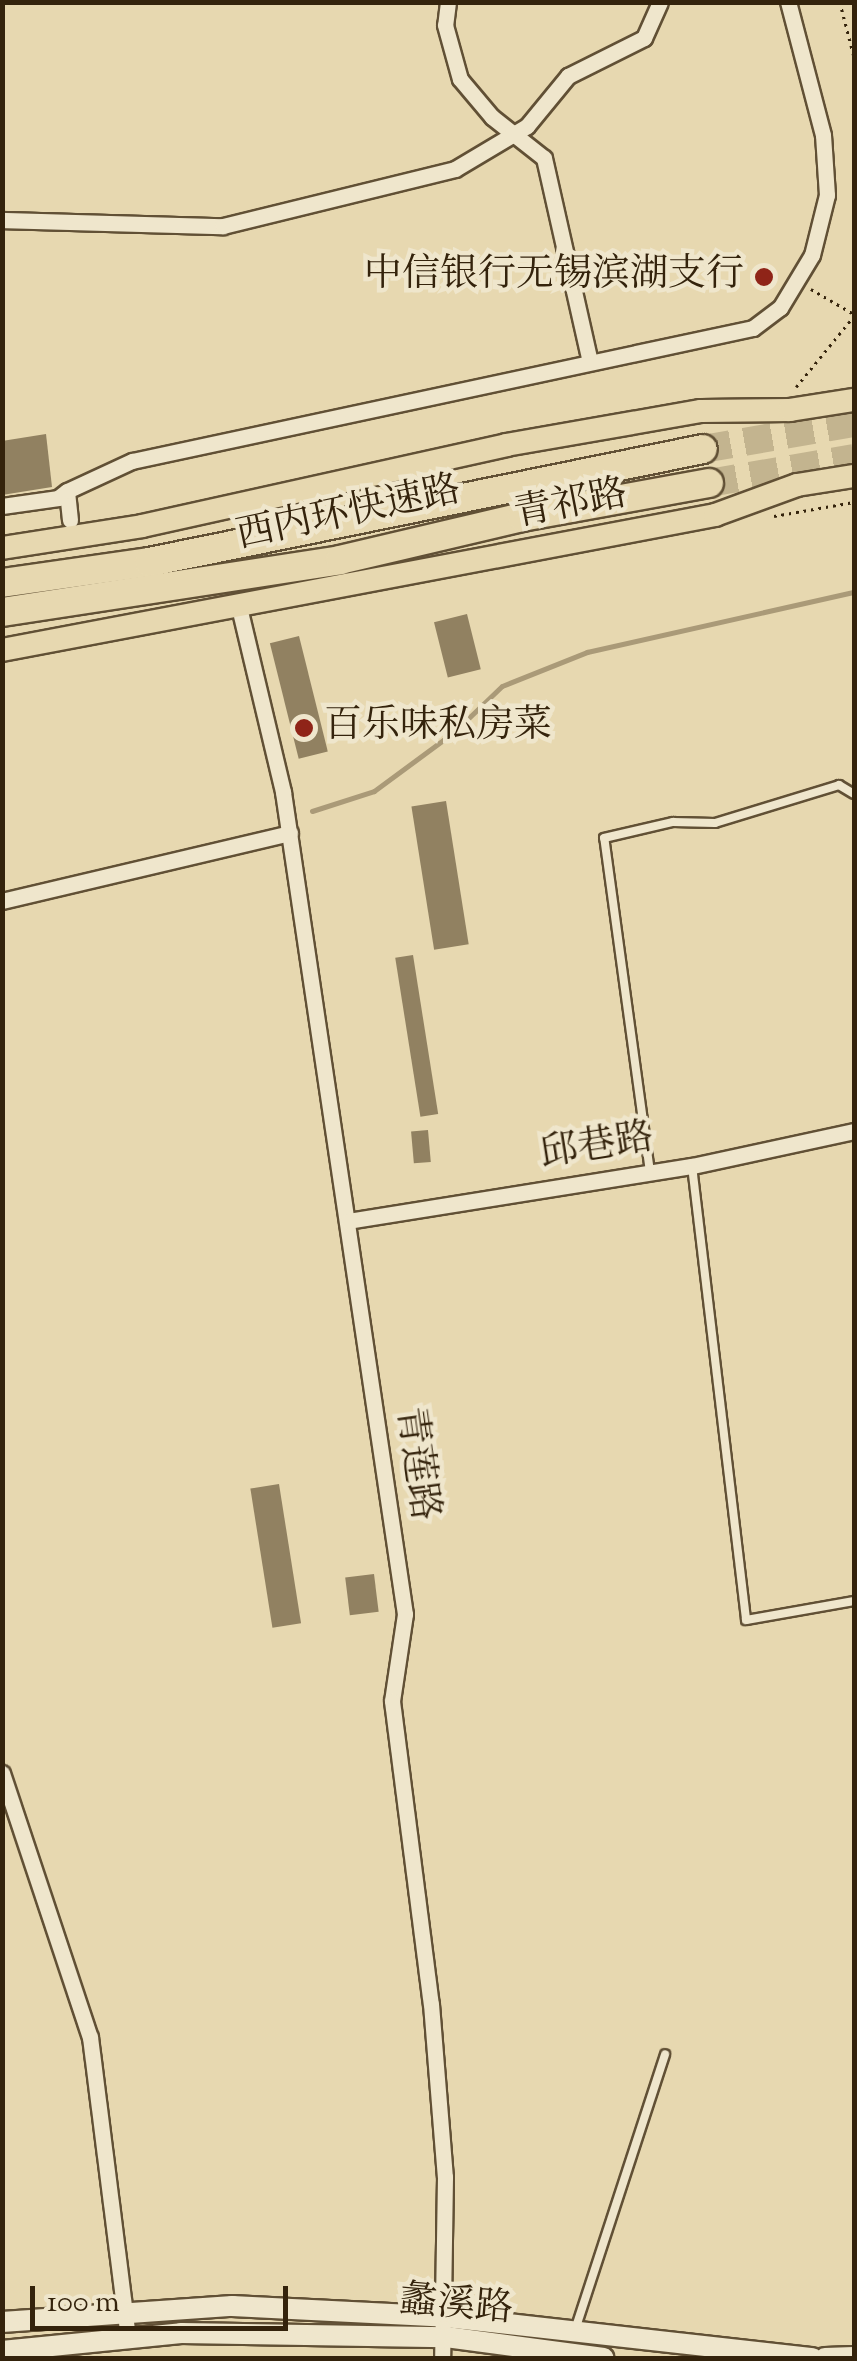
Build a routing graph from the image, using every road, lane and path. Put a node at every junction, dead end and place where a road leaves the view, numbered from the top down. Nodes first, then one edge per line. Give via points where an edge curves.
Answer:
1 (448, 2) edge
2 (660, 2) edge
3 (788, 2) edge
4 (840, 2) edge
5 (854, 56) edge
6 (514, 134) junction
7 (2, 220) edge
8 (796, 281) junction
9 (854, 315) edge
10 (590, 362) junction
11 (795, 388) dead end
12 (854, 400) edge
13 (703, 448) tunnel mouth
14 (854, 476) edge
15 (709, 482) tunnel mouth
16 (67, 492) junction
17 (2, 506) edge
18 (70, 520) dead end
19 (2, 548) edge
20 (2, 583) edge
21 (239, 607) junction
22 (2, 612) edge
23 (2, 650) edge
24 (854, 794) edge
25 (290, 834) junction
26 (2, 900) edge
27 (854, 1131) edge
28 (692, 1166) junction
29 (650, 1172) junction
30 (348, 1221) junction
31 (854, 1601) edge
32 (2, 1773) edge
33 (665, 2054) dead end
34 (124, 2311) junction
35 (2, 2322) edge
36 (446, 2327) junction
37 (575, 2332) junction
38 (128, 2338) junction
39 (2, 2351) edge
40 (568, 2354) junction
41 (854, 2356) edge
42 (442, 2358) edge
43 (604, 2358) edge
44 (813, 2358) edge
45 (825, 2358) edge

1 - 6 street via 445,25 460,79
2 - 6 street via 644,38 568,76
3 - 8 street via 823,135 827,195 812,255
4 - 5 path
6 - 7 street via 456,170 223,226
6 - 10 street via 544,158
8 - 9 path
8 - 10 street via 780,308 753,328
9 - 11 path
10 - 16 street via 132,461
12 - 19 main road, 青祁路 via 790,410 701,411
13 - 20 highway, 西内环快速路 via 204,552
14 - 21 main road, 青祁路 via 798,485 715,515
15 - 22 highway, 西内环快速路 via 340,560
16 - 17 street
16 - 18 street
21 - 23 main road, 青祁路
21 - 25 street, 青莲路
24 - 29 lane via 839,785 715,823 673,822 604,838
25 - 26 street
25 - 30 street, 青莲路
27 - 28 street, 邱巷路
28 - 29 street, 邱巷路
28 - 31 lane via 746,1620
29 - 30 street, 邱巷路
30 - 36 street, 青莲路 via 405,1614 392,1701 431,2004 445,2176
32 - 34 street via 90,2037
33 - 37 lane
34 - 35 street
34 - 36 street via 232,2306
34 - 38 street
36 - 37 street
36 - 38 street, 蠡溪路
36 - 40 street, 蠡溪路
36 - 42 street, 青莲路
37 - 40 lane
37 - 44 street
38 - 39 street, 蠡溪路
40 - 43 street, 蠡溪路
41 - 45 street

